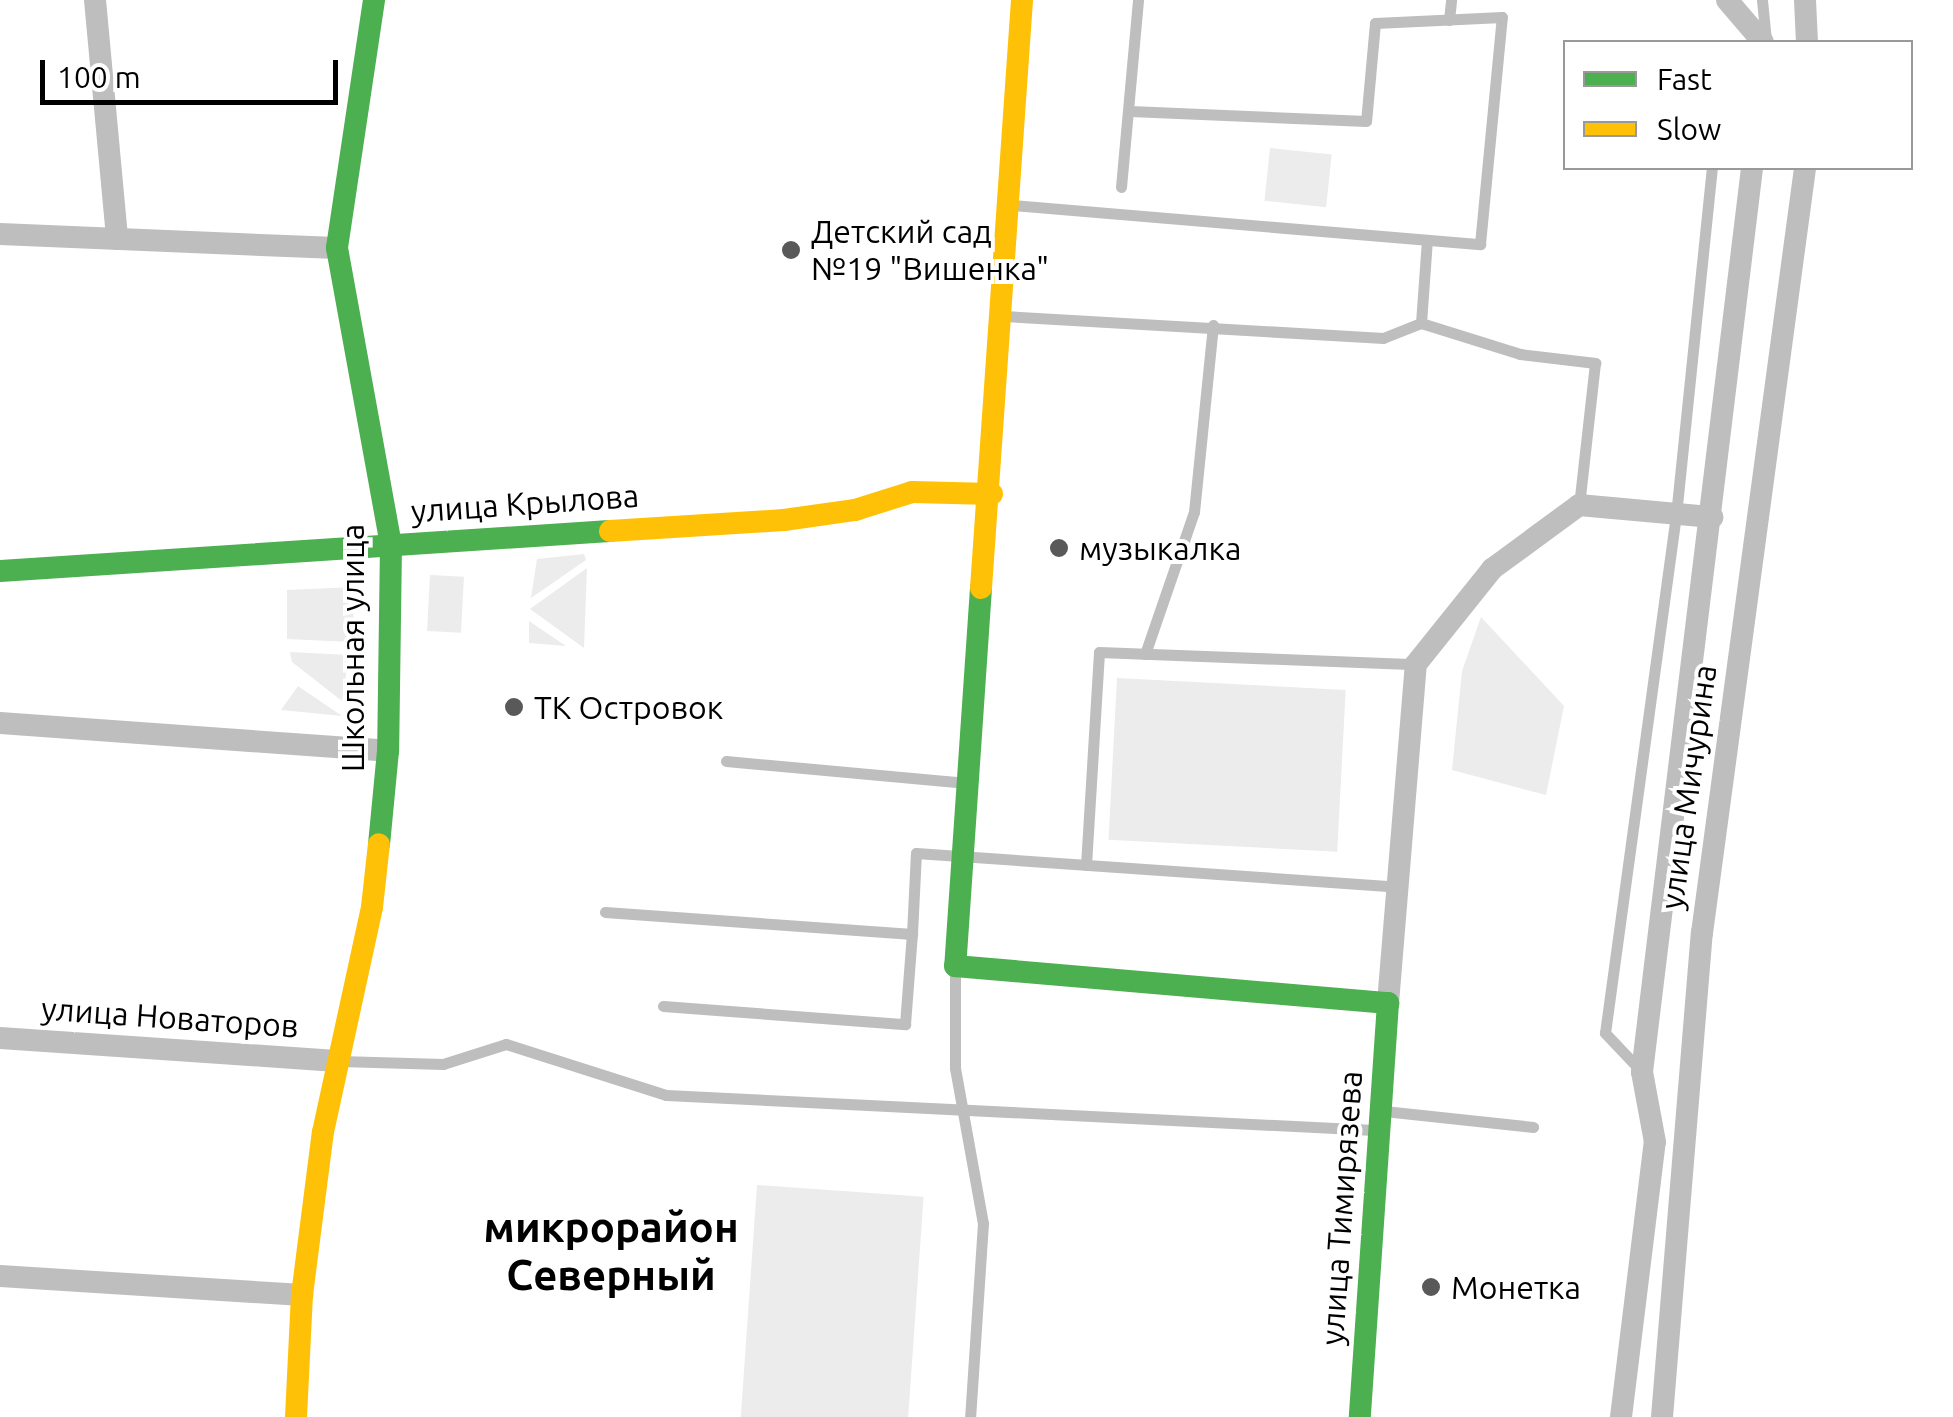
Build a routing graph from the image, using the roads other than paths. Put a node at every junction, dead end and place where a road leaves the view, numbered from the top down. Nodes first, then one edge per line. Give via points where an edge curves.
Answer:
1 (95, 0) edge
2 (374, 0) edge
3 (1022, 0) edge
4 (1138, 0) edge
5 (1450, 0) edge
6 (1727, 0) edge
7 (1762, 0) edge
8 (1805, 0) edge
9 (1450, 20) junction
10 (1763, 40) edge
11 (1765, 40) edge
12 (1807, 40) edge
13 (1130, 111) junction
14 (1712, 170) edge
15 (1752, 170) edge
16 (1806, 170) edge
17 (1121, 187) dead end
18 (1008, 205) junction
19 (0, 234) edge
20 (118, 239) junction
21 (1427, 240) junction
22 (337, 248) junction
23 (1003, 316) junction
24 (1421, 323) junction
25 (1212, 325) junction
26 (992, 494) junction
27 (1579, 505) junction
28 (1676, 514) junction
29 (1712, 517) junction
30 (391, 545) junction
31 (0, 572) edge
32 (1145, 654) junction
33 (1416, 664) junction
34 (0, 723) edge
35 (388, 751) junction
36 (726, 761) dead end
37 (971, 783) junction
38 (966, 856) junction
39 (1086, 865) junction
40 (1398, 886) junction
41 (606, 912) dead end
42 (912, 934) junction
43 (956, 966) junction
44 (1388, 1002) junction
45 (663, 1006) dead end
46 (0, 1038) edge
47 (336, 1061) junction
48 (1642, 1072) junction
49 (965, 1114) junction
50 (1379, 1120) junction
51 (1533, 1127) dead end
52 (0, 1276) edge
53 (302, 1295) junction
54 (296, 1417) edge
55 (970, 1417) edge
56 (1360, 1417) edge
57 (1621, 1417) edge
58 (1662, 1417) edge

1 - 20 street
2 - 22 street, Школьная улица
3 - 18 street
4 - 13 lane
5 - 9 lane
6 - 10 street
7 - 11 lane
8 - 12 street
9 - 13 lane via 1375,23 1366,121
9 - 21 lane via 1502,18 1480,244
13 - 17 lane
14 - 28 lane
15 - 29 street
16 - 58 street, улица Мичурина via 1702,932
18 - 21 lane
18 - 23 street
19 - 20 street
20 - 22 street
21 - 24 lane
22 - 30 street, Школьная улица
23 - 25 lane
23 - 26 street
24 - 25 lane via 1383,338
24 - 27 lane via 1520,354 1595,363
25 - 32 lane via 1194,512
26 - 30 street, улица Крылова via 912,492 855,510 784,520
26 - 37 street
27 - 28 street
27 - 33 street via 1492,570
28 - 29 street
28 - 48 lane via 1605,1033
29 - 48 street
30 - 31 street, улица Крылова
30 - 35 street, Школьная улица
32 - 33 lane
32 - 39 lane via 1099,652
33 - 40 street
34 - 35 street
35 - 47 street, Школьная улица via 372,907
36 - 37 lane
37 - 38 street
38 - 39 lane
38 - 42 lane via 916,854
38 - 43 street
39 - 40 lane
40 - 44 street
41 - 42 lane
42 - 45 lane via 905,1024
43 - 44 street
43 - 49 lane via 955,1068
44 - 50 street, улица Тимирязева
46 - 47 street, улица Новаторов
47 - 49 lane via 442,1064 506,1044 666,1095
47 - 53 street, Школьная улица
48 - 57 street via 1654,1142
49 - 50 lane
49 - 55 lane via 983,1224
50 - 51 lane
50 - 56 street, улица Тимирязева
52 - 53 street
53 - 54 street, Школьная улица

